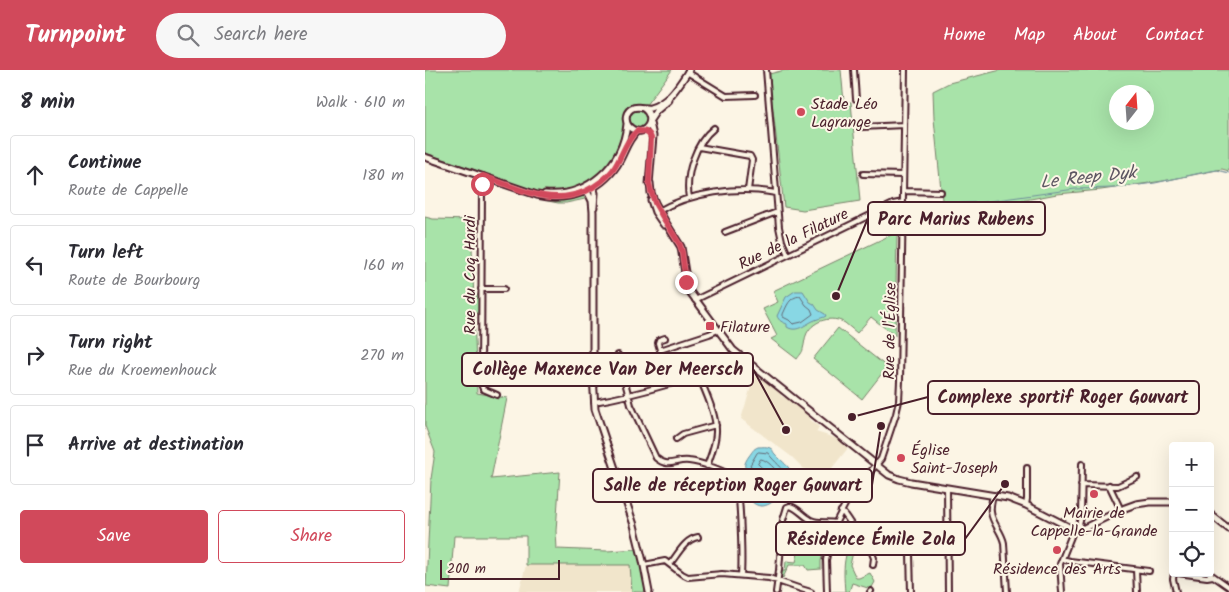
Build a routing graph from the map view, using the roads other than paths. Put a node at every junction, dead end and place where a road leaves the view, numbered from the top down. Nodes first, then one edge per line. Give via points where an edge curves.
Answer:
1 (766, 70) edge
2 (854, 70) edge
3 (905, 70) edge
4 (688, 71) edge
5 (680, 83) junction
6 (767, 94) junction
7 (755, 95) tunnel mouth
8 (761, 95) tunnel mouth
9 (856, 99) dead end
10 (643, 108) junction
11 (650, 121) junction
12 (627, 124) junction
13 (904, 125) junction
14 (714, 128) dead end
15 (861, 128) dead end
16 (639, 131) junction
17 (651, 147) junction
18 (699, 147) junction
19 (425, 157) edge
20 (863, 174) dead end
21 (903, 175) junction
22 (483, 176) junction
23 (592, 185) junction
24 (586, 189) junction
25 (748, 190) junction
26 (903, 191) junction
27 (941, 192) dead end
28 (776, 193) junction
29 (689, 198) junction
30 (903, 202) junction
31 (657, 211) junction
32 (593, 212) junction
33 (777, 212) junction
34 (903, 223) junction
35 (925, 223) dead end
36 (725, 232) dead end
37 (788, 255) junction
38 (481, 289) junction
39 (504, 289) dead end
40 (695, 300) junction
41 (718, 330) junction
42 (665, 338) dead end
43 (660, 350) junction
44 (737, 354) junction
45 (618, 355) dead end
46 (699, 376) junction
47 (670, 384) junction
48 (497, 395) dead end
49 (629, 395) junction
50 (594, 402) junction
51 (716, 425) junction
52 (677, 439) dead end
53 (1082, 464) dead end
54 (876, 465) junction
55 (707, 466) junction
56 (1027, 468) dead end
57 (1137, 477) dead end
58 (1081, 485) junction
59 (1109, 486) junction
60 (947, 488) junction
61 (993, 495) junction
62 (1169, 502) edge
63 (1026, 506) junction
64 (1121, 510) junction
65 (841, 511) junction
66 (1214, 517) edge
67 (836, 523) junction
68 (1076, 529) junction
69 (1229, 529) edge
70 (865, 536) junction
71 (698, 537) dead end
72 (1062, 559) junction
73 (644, 564) junction
74 (670, 564) junction
75 (873, 564) dead end
76 (1136, 570) junction
77 (1149, 571) dead end
78 (741, 575) junction
79 (1173, 577) edge
80 (1214, 577) edge
81 (777, 580) junction
82 (1229, 587) edge
83 (649, 592) edge
84 (776, 592) edge
85 (811, 592) edge
86 (827, 592) edge
87 (911, 592) edge
88 (948, 592) edge
89 (1007, 592) edge
90 (1062, 592) edge
91 (1137, 592) edge
92 (1176, 592) edge

1 - 6 street
2 - 9 street
3 - 13 street, Rue de l'Église
4 - 5 street
4 - 7 street via 725,96
5 - 10 street via 661,102
5 - 11 street
6 - 8 street
6 - 28 street
10 - 11 street
10 - 12 street via 629,112
11 - 16 street
11 - 17 street
12 - 16 street
12 - 23 street via 623,143 614,161
13 - 15 street
13 - 21 street, Rue de l'Église
14 - 18 street
16 - 17 street via 650,135
16 - 23 street via 630,138 615,168 605,179
17 - 31 street via 650,196
18 - 25 street via 749,156 752,160
18 - 29 street via 690,172
19 - 22 street
20 - 21 street
21 - 26 street, Rue de l'Église
22 - 24 street via 560,196
22 - 38 street, Rue du Coq Hardi
23 - 24 street
23 - 32 street via 595,195
24 - 32 street
25 - 28 street
25 - 29 street
26 - 27 street
26 - 30 street, Rue de l'Église
28 - 33 street
29 - 31 street
30 - 34 street, Rue de l'Église
30 - 37 street, Rue de la Filature
31 - 40 street via 661,222 682,249 687,284
32 - 50 street
33 - 36 street
33 - 37 street via 779,231
34 - 35 street
34 - 54 street, Rue de l'Église via 900,393 881,459
37 - 40 street, Rue de la Filature
38 - 39 street
38 - 48 street, Rue du Coq Hardi via 481,386
40 - 41 street
41 - 43 street
41 - 44 street
42 - 43 street via 658,341
43 - 47 street
44 - 46 street
44 - 54 street
45 - 49 street
46 - 47 street
46 - 51 street
47 - 49 street
49 - 50 street
49 - 55 street via 658,459 669,464 689,460
50 - 73 street
51 - 52 street via 683,434
51 - 55 street
53 - 58 street
54 - 60 street via 899,480
54 - 65 street, Rue de l'Église
55 - 78 street via 729,473 738,486
56 - 63 street
57 - 59 street via 1119,486
58 - 59 street
58 - 68 street via 1081,516
59 - 64 street
60 - 61 street
60 - 88 street
61 - 63 street
61 - 89 street via 991,515 1005,543
62 - 64 street via 1144,502
63 - 68 street
64 - 68 street via 1088,527
65 - 67 street, Rue de l'Église
65 - 70 street
66 - 69 street
67 - 81 street via 813,521 788,506 783,518
67 - 86 street, Rue de l'Église via 826,562
68 - 72 street
70 - 75 street via 874,557
70 - 87 street via 881,547 910,554
71 - 74 street via 691,538
72 - 76 street
72 - 90 street
73 - 74 street via 663,561
73 - 83 street
74 - 78 street via 684,576
76 - 77 street
76 - 91 street
78 - 81 street
79 - 92 street
80 - 82 street
81 - 84 street
81 - 85 street

